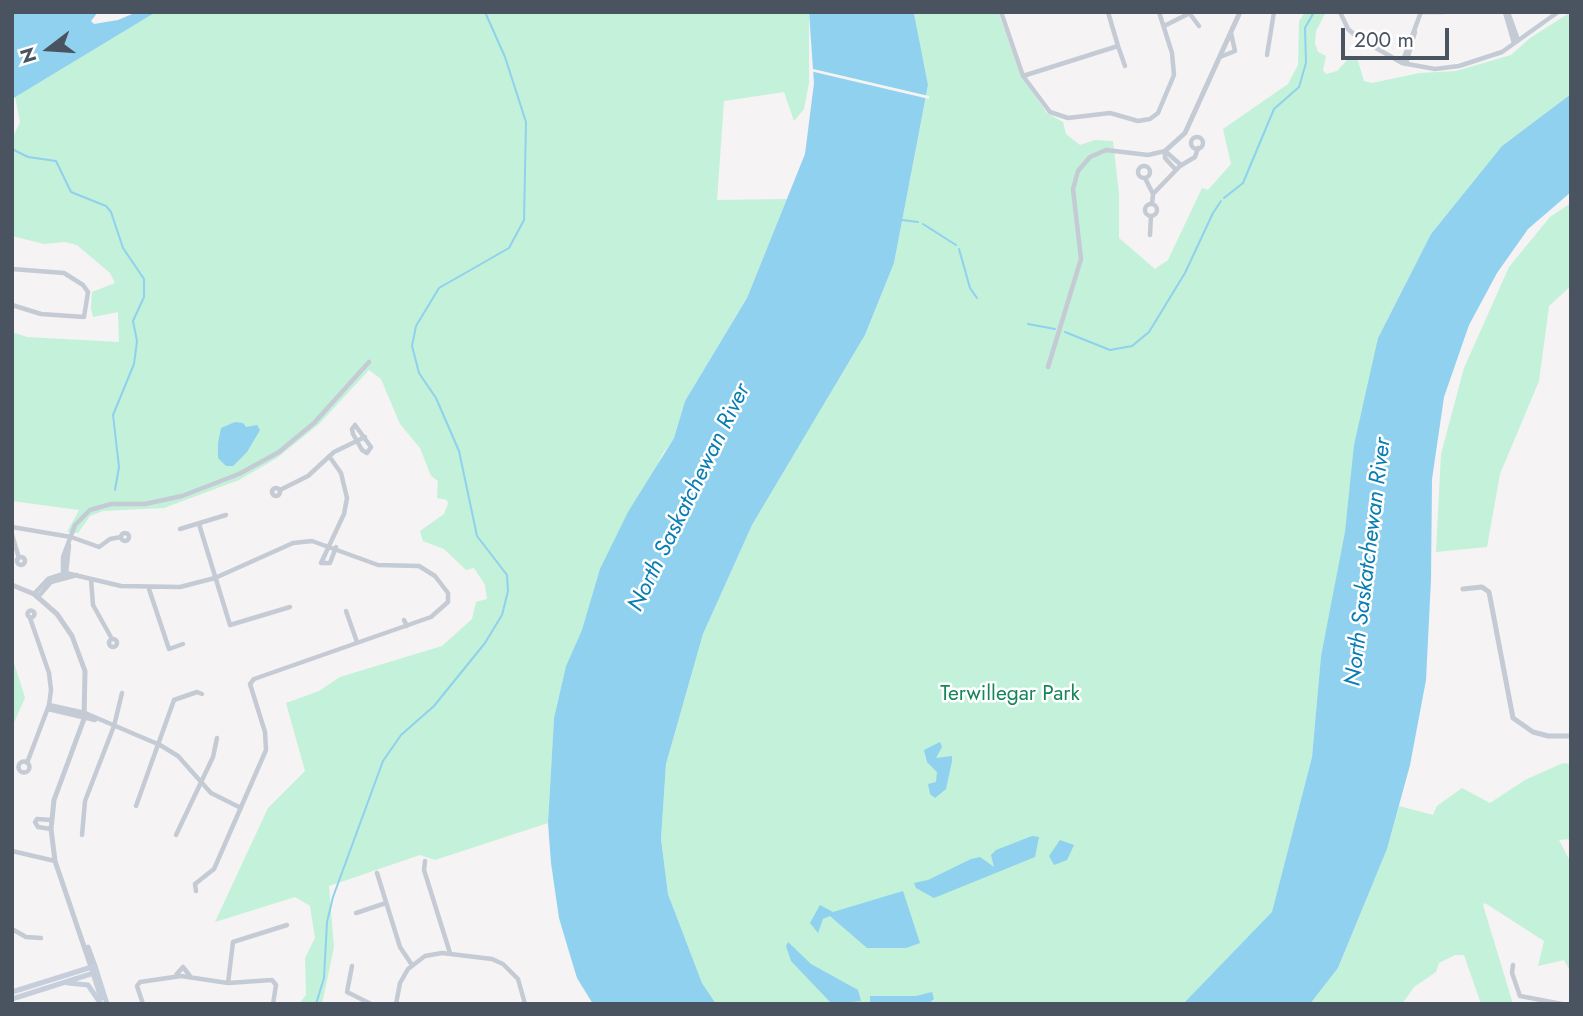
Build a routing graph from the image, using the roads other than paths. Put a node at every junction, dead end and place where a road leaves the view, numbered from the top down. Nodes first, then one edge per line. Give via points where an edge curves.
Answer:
1 (1001, 12) edge
2 (1108, 12) edge
3 (1159, 12) edge
4 (1240, 12) edge
5 (1274, 12) edge
6 (1339, 12) edge
7 (1421, 12) edge
8 (1444, 12) edge
9 (1507, 12) edge
10 (1558, 12) edge
11 (1191, 13) edge
12 (1164, 26) junction
13 (1199, 26) dead end
14 (1231, 33) junction
15 (1516, 42) junction
16 (1118, 46) junction
17 (1267, 55) dead end
18 (1220, 57) junction
19 (1404, 63) junction
20 (1125, 66) dead end
21 (1023, 76) junction
22 (1198, 148) dead end
23 (1165, 151) junction
24 (1181, 165) junction
25 (1176, 170) junction
26 (1144, 178) dead end
27 (1153, 194) junction
28 (1150, 235) dead end
29 (12, 269) edge
30 (12, 305) edge
31 (369, 362) dead end
32 (1048, 367) dead end
33 (365, 436) junction
34 (357, 440) junction
35 (329, 456) junction
36 (280, 490) dead end
37 (226, 515) dead end
38 (199, 524) junction
39 (12, 527) edge
40 (180, 529) dead end
41 (12, 535) edge
42 (71, 537) junction
43 (121, 537) dead end
44 (334, 547) junction
45 (19, 558) dead end
46 (64, 575) junction
47 (215, 578) junction
48 (91, 579) junction
49 (12, 584) edge
50 (149, 589) junction
51 (1463, 589) dead end
52 (36, 596) junction
53 (290, 607) dead end
54 (346, 611) dead end
55 (30, 618) dead end
56 (404, 620) dead end
57 (407, 626) junction
58 (112, 639) dead end
59 (357, 642) junction
60 (183, 644) dead end
61 (122, 693) dead end
62 (202, 694) dead end
63 (49, 707) junction
64 (84, 716) junction
65 (114, 726) junction
66 (1571, 736) edge
67 (217, 738) dead end
68 (160, 745) junction
69 (27, 763) dead end
70 (200, 784) junction
71 (136, 806) dead end
72 (241, 808) junction
73 (51, 820) junction
74 (51, 829) junction
75 (82, 835) dead end
76 (176, 835) dead end
77 (12, 851) edge
78 (55, 861) junction
79 (425, 861) dead end
80 (377, 873) dead end
81 (196, 891) dead end
82 (386, 903) junction
83 (356, 913) dead end
84 (287, 925) dead end
85 (12, 929) edge
86 (41, 938) dead end
87 (450, 953) junction
88 (412, 965) junction
89 (1513, 965) dead end
90 (352, 966) dead end
91 (94, 970) junction
92 (65, 983) junction
93 (228, 983) junction
94 (12, 992) edge
95 (12, 999) edge
96 (103, 1004) edge
97 (143, 1004) edge
98 (273, 1004) edge
99 (371, 1004) edge
100 (396, 1004) edge
101 (525, 1004) edge
102 (1562, 1004) edge

1 - 21 street
2 - 16 street
3 - 12 street
4 - 14 street
5 - 17 street
6 - 19 street via 1354,35
7 - 8 street
7 - 19 street
9 - 15 street
10 - 15 street
11 - 12 street
11 - 13 street
12 - 21 street via 1174,75 1160,110 1150,119 1138,121 1105,113 1058,117
14 - 18 street
14 - 18 street via 1236,51
15 - 19 street via 1502,52 1459,66 1435,69
16 - 20 street
16 - 21 street
18 - 23 street via 1185,133
22 - 24 street via 1194,159
23 - 24 street
23 - 25 street via 1165,158
23 - 32 street via 1151,155 1103,151 1078,171 1073,189 1081,258
24 - 25 street
25 - 27 street
26 - 27 street
27 - 28 street via 1152,204 1157,209
29 - 30 street via 64,273 88,292 84,317 41,314
31 - 42 street via 314,423 279,452 239,474 182,496 90,510 80,517
33 - 34 street
33 - 34 street via 355,425 352,429
33 - 34 street via 370,447 367,453
34 - 35 street
35 - 36 street via 301,481
35 - 44 street via 341,473 347,498
37 - 38 street
38 - 40 street
38 - 47 street
39 - 42 street
41 - 45 street
42 - 43 street via 99,547
42 - 46 street
44 - 47 street via 312,541 293,543
44 - 57 street via 378,565 419,566 441,585 448,593 447,602 431,617
46 - 48 street
46 - 52 street
47 - 50 street
47 - 53 street via 233,627
48 - 50 street
48 - 58 street via 93,605
49 - 52 street
50 - 60 street via 169,649
51 - 66 street via 1482,587 1489,592 1513,718 1533,732
52 - 64 street via 65,624 77,647 86,684
54 - 59 street
55 - 63 street via 49,673
56 - 57 street
57 - 59 street
59 - 72 street via 250,684 266,750
61 - 65 street
62 - 68 street via 174,700
63 - 64 street
63 - 69 street
64 - 65 street
64 - 73 street via 60,780
65 - 68 street
65 - 75 street via 85,801
67 - 70 street
68 - 70 street via 178,756
68 - 71 street
70 - 72 street
70 - 76 street
72 - 81 street via 214,869 195,884
73 - 74 street
73 - 74 street via 35,822
74 - 78 street
77 - 78 street
78 - 91 street
79 - 87 street
80 - 82 street
82 - 83 street
82 - 88 street via 400,947
84 - 93 street via 234,941
85 - 86 street
87 - 88 street via 429,955
87 - 101 street via 503,964 518,979
88 - 100 street via 402,978
89 - 102 street via 1520,996
90 - 99 street via 347,992
91 - 92 main road
91 - 94 main road
91 - 96 main road
92 - 95 main road
92 - 96 main road via 88,985
93 - 97 street via 176,975 138,983
93 - 98 street via 272,979 276,985

